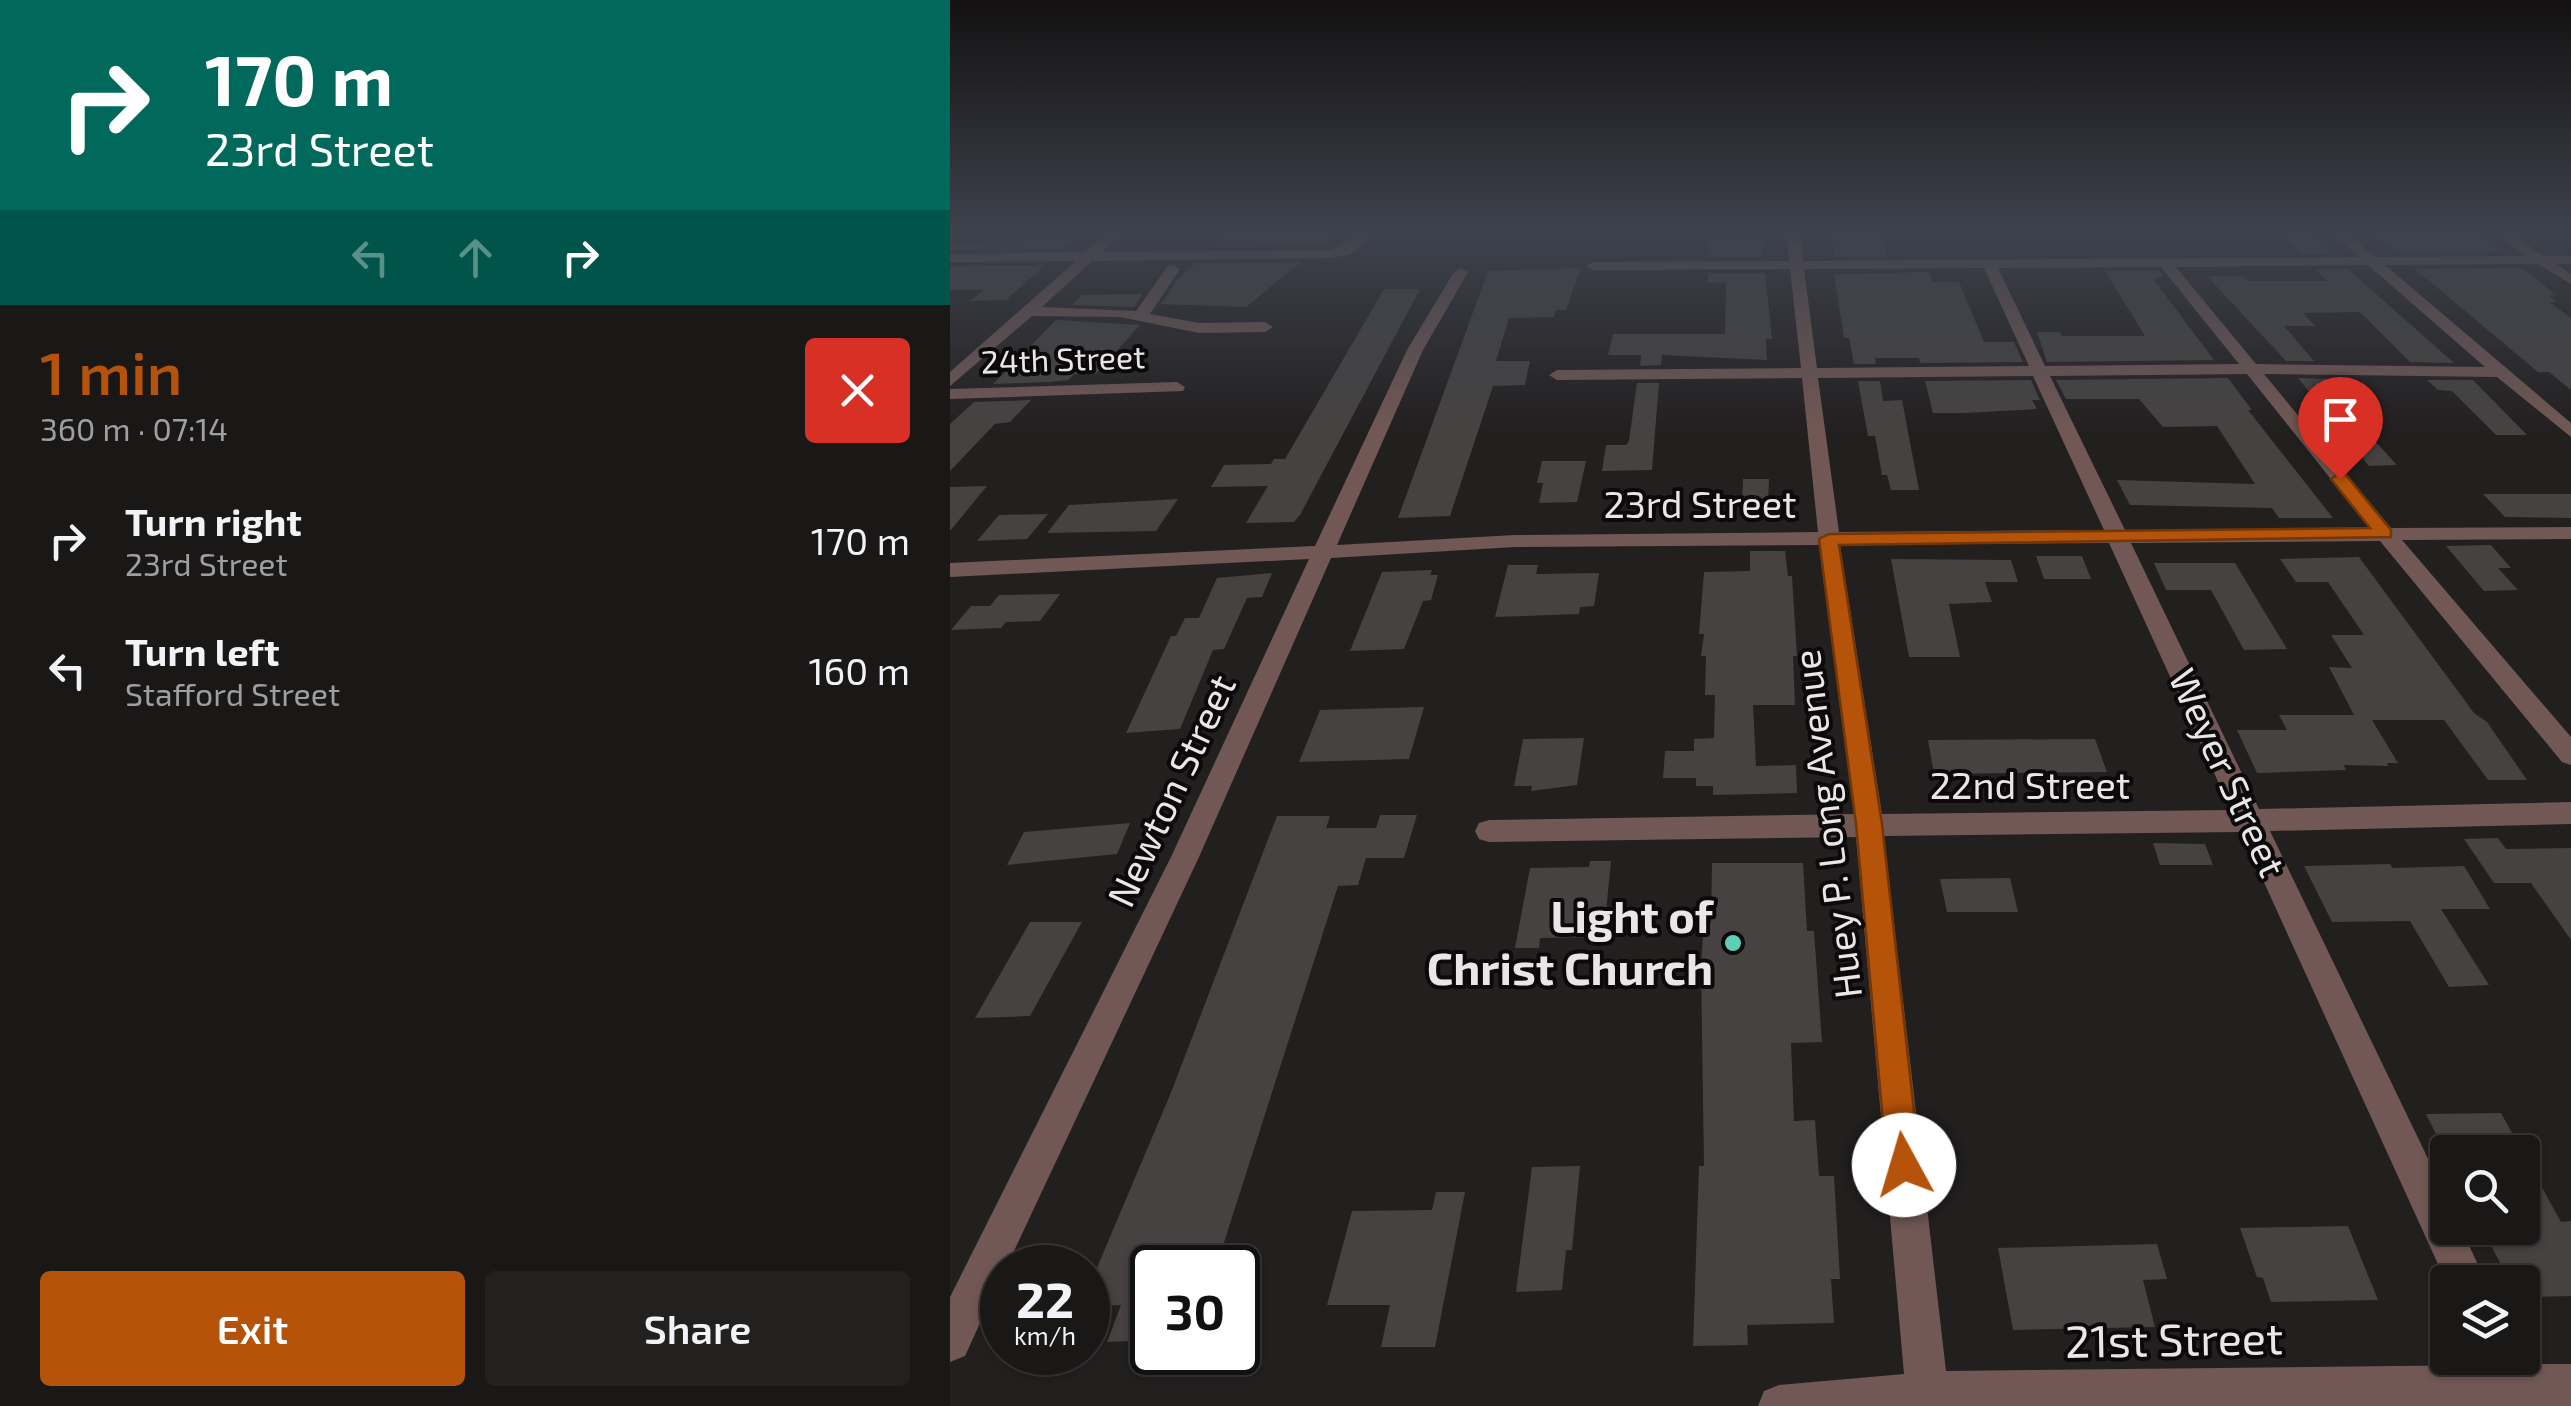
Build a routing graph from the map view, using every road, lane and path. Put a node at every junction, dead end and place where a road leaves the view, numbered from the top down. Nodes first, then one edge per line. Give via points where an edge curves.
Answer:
1 (1041, 301) edge
2 (1151, 301) edge
3 (1444, 301) edge
4 (1800, 301) edge
5 (2006, 301) edge
6 (2195, 301) edge
7 (2416, 301) edge
8 (1029, 311) junction
9 (1138, 316) junction
10 (1265, 327) dead end
11 (2251, 369) junction
12 (2036, 370) junction
13 (1809, 372) junction
14 (2499, 372) junction
15 (1556, 375) dead end
16 (950, 381) edge
17 (1178, 387) dead end
18 (950, 394) edge
19 (2571, 432) edge
20 (2571, 533) edge
21 (2385, 534) junction
22 (2118, 536) junction
23 (1829, 539) junction
24 (1322, 552) junction
25 (950, 570) edge
26 (2571, 754) edge
27 (2571, 813) edge
28 (2250, 823) junction
29 (1869, 824) junction
30 (1489, 831) dead end
31 (2458, 1265) edge
32 (950, 1341) edge
33 (2514, 1383) edge
34 (2571, 1386) edge
35 (1928, 1400) edge
36 (1780, 1406) edge

1 - 8 street
2 - 9 street
3 - 24 street, Newton Street via 1414,350
4 - 13 street, Huey P. Long Avenue
5 - 12 street, Weyer Street
6 - 11 street
7 - 14 street
8 - 9 street
8 - 16 street
9 - 10 street via 1199,328
11 - 12 street
11 - 14 street
11 - 21 street
12 - 13 street
12 - 22 street, Weyer Street
13 - 15 street
13 - 23 street, Huey P. Long Avenue
14 - 19 street
17 - 18 street, 24th Street
20 - 21 street, 23rd Street
21 - 22 street, 23rd Street
21 - 26 street
22 - 23 street, 23rd Street
22 - 28 street, Weyer Street
23 - 24 street, 23rd Street via 1515,542
23 - 29 street, Huey P. Long Avenue
24 - 25 street, 23rd Street
24 - 32 street, Newton Street via 1185,857
27 - 28 street, 22nd Street
28 - 29 street, 22nd Street
28 - 31 street, Weyer Street
29 - 30 street, 22nd Street
29 - 35 street, Huey P. Long Avenue
33 - 34 street, 21st Street
33 - 35 street, 21st Street
35 - 36 street, 21st Street

